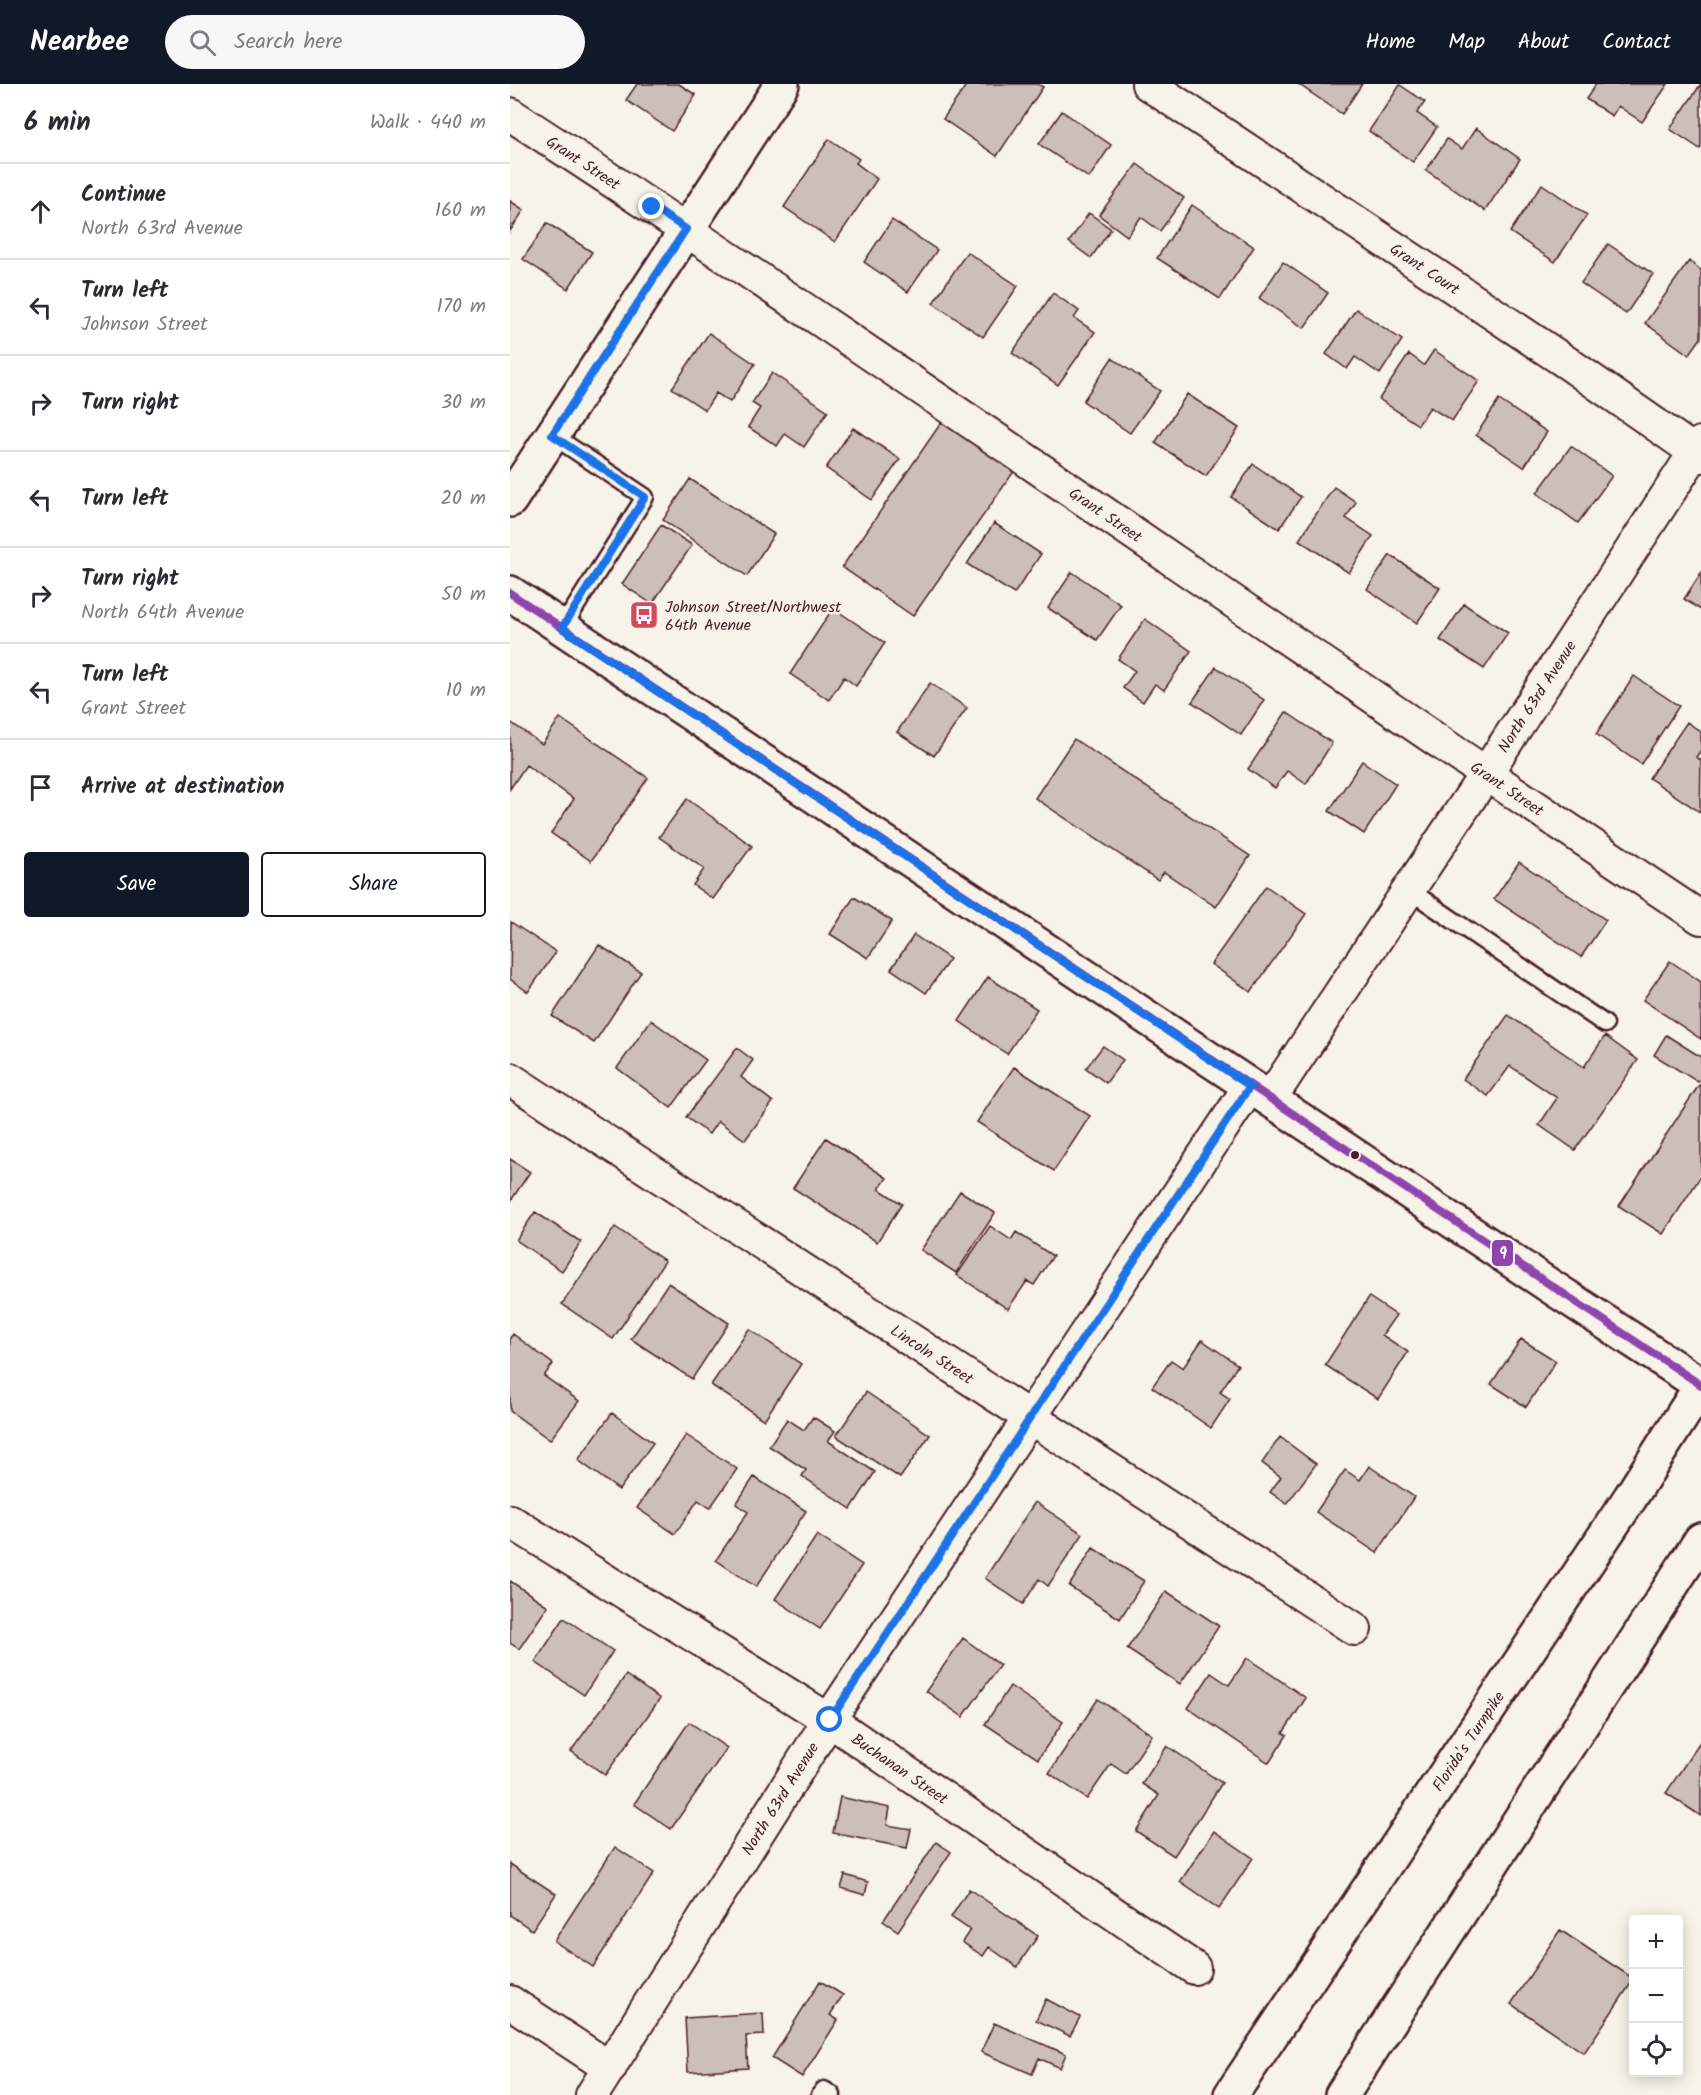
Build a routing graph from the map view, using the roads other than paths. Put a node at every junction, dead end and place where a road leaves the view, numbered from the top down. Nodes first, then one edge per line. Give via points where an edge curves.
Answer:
1 (782, 84) edge
2 (1148, 84) edge
3 (510, 114) edge
4 (686, 229) junction
5 (552, 435) junction
6 (1699, 450) edge
7 (510, 500) edge
8 (510, 593) edge
9 (562, 628) junction
10 (1485, 775) junction
11 (1409, 890) junction
12 (1701, 918) edge
13 (1605, 1024) dead end
14 (510, 1079) edge
15 (1260, 1093) junction
16 (1701, 1385) edge
17 (1029, 1417) junction
18 (510, 1521) edge
19 (1701, 1540) edge
20 (1355, 1629) dead end
21 (830, 1720) junction
22 (1194, 1968) dead end
23 (510, 2002) edge
24 (610, 2068) junction
25 (1233, 2090) edge
26 (592, 2095) edge
27 (820, 2095) edge
28 (832, 2095) edge
29 (1342, 2095) edge

1 - 4 main road
2 - 6 street, Grant Court
3 - 4 street, Grant Street
4 - 5 main road
4 - 10 street, Grant Street
5 - 7 main road
5 - 9 lane via 645,497
6 - 10 street, North 63rd Avenue
8 - 9 main road
9 - 15 main road
10 - 11 street, North 63rd Avenue
10 - 12 street, Grant Street
11 - 13 lane
11 - 15 street, North 63rd Avenue
14 - 17 street, Lincoln Street
15 - 16 main road
15 - 17 street, North 63rd Avenue
16 - 25 main road, Florida's Turnpike via 1630,1498
17 - 20 street, Lincoln Street
17 - 21 street, North 63rd Avenue
18 - 21 street, Buchanan Street
19 - 29 main road
21 - 22 street, Buchanan Street
21 - 24 street, North 63rd Avenue
23 - 24 street
24 - 26 street, North 63rd Avenue
27 - 28 lane via 824,2090

